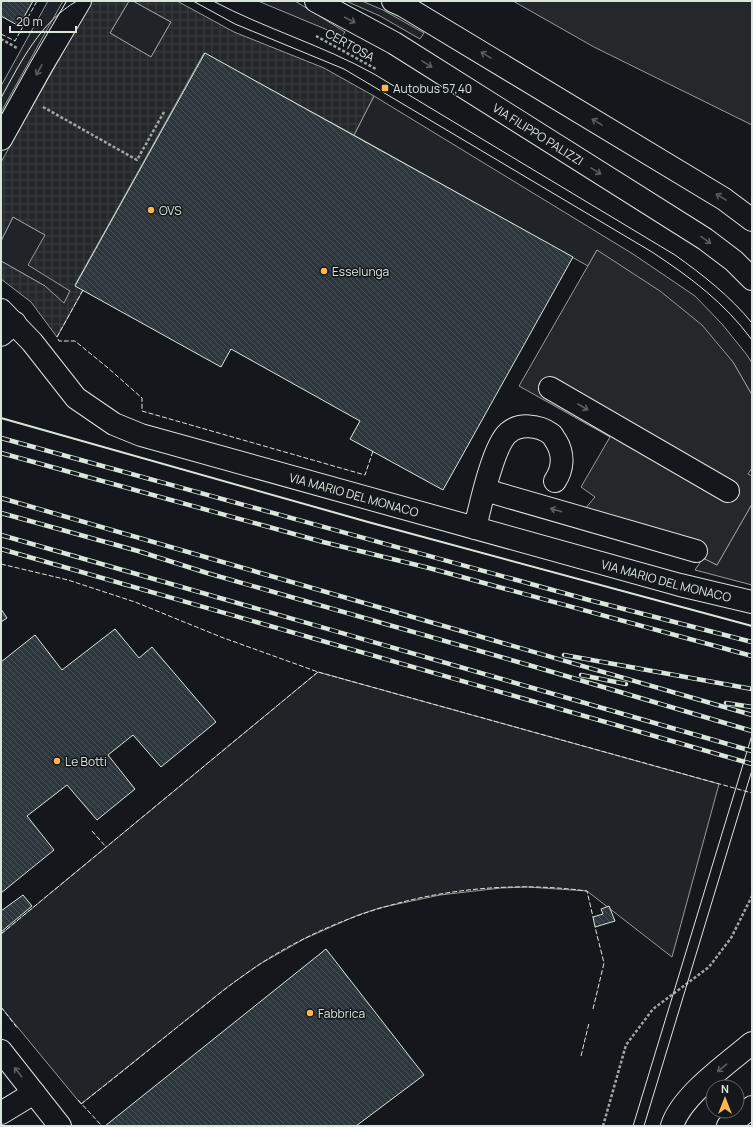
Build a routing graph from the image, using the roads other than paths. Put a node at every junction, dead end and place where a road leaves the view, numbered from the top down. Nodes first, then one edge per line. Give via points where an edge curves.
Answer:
1 (80, 1) edge
2 (316, 1) edge
3 (399, 3) edge
4 (1, 139) edge
5 (752, 220) edge
6 (752, 279) edge
7 (6, 323) edge
8 (550, 388) dead end
9 (555, 481) dead end
10 (485, 490) junction
11 (728, 491) dead end
12 (475, 528) junction
13 (696, 551) dead end
14 (752, 602) edge
15 (752, 1043) edge
16 (1, 1051) edge
17 (34, 1093) junction
18 (1, 1113) edge
19 (60, 1126) edge
20 (672, 1126) edge

1 -> 4 street
2 -> 6 street, VIA FILIPPO PALIZZI via 394,43 705,239 734,261
5 -> 3 street via 724,199
7 - 12 street, VIA MARIO DEL MONACO via 32,342 76,398 114,424 141,435
8 -> 11 street
9 - 10 street via 560,474 562,463 560,448 551,434 536,427 521,427 508,433 497,448
10 - 12 street
13 -> 10 street
12 - 14 street, VIA MARIO DEL MONACO via 680,585
15 -> 20 street via 700,1087 684,1104
17 -> 16 street
17 - 18 street
17 - 19 street

